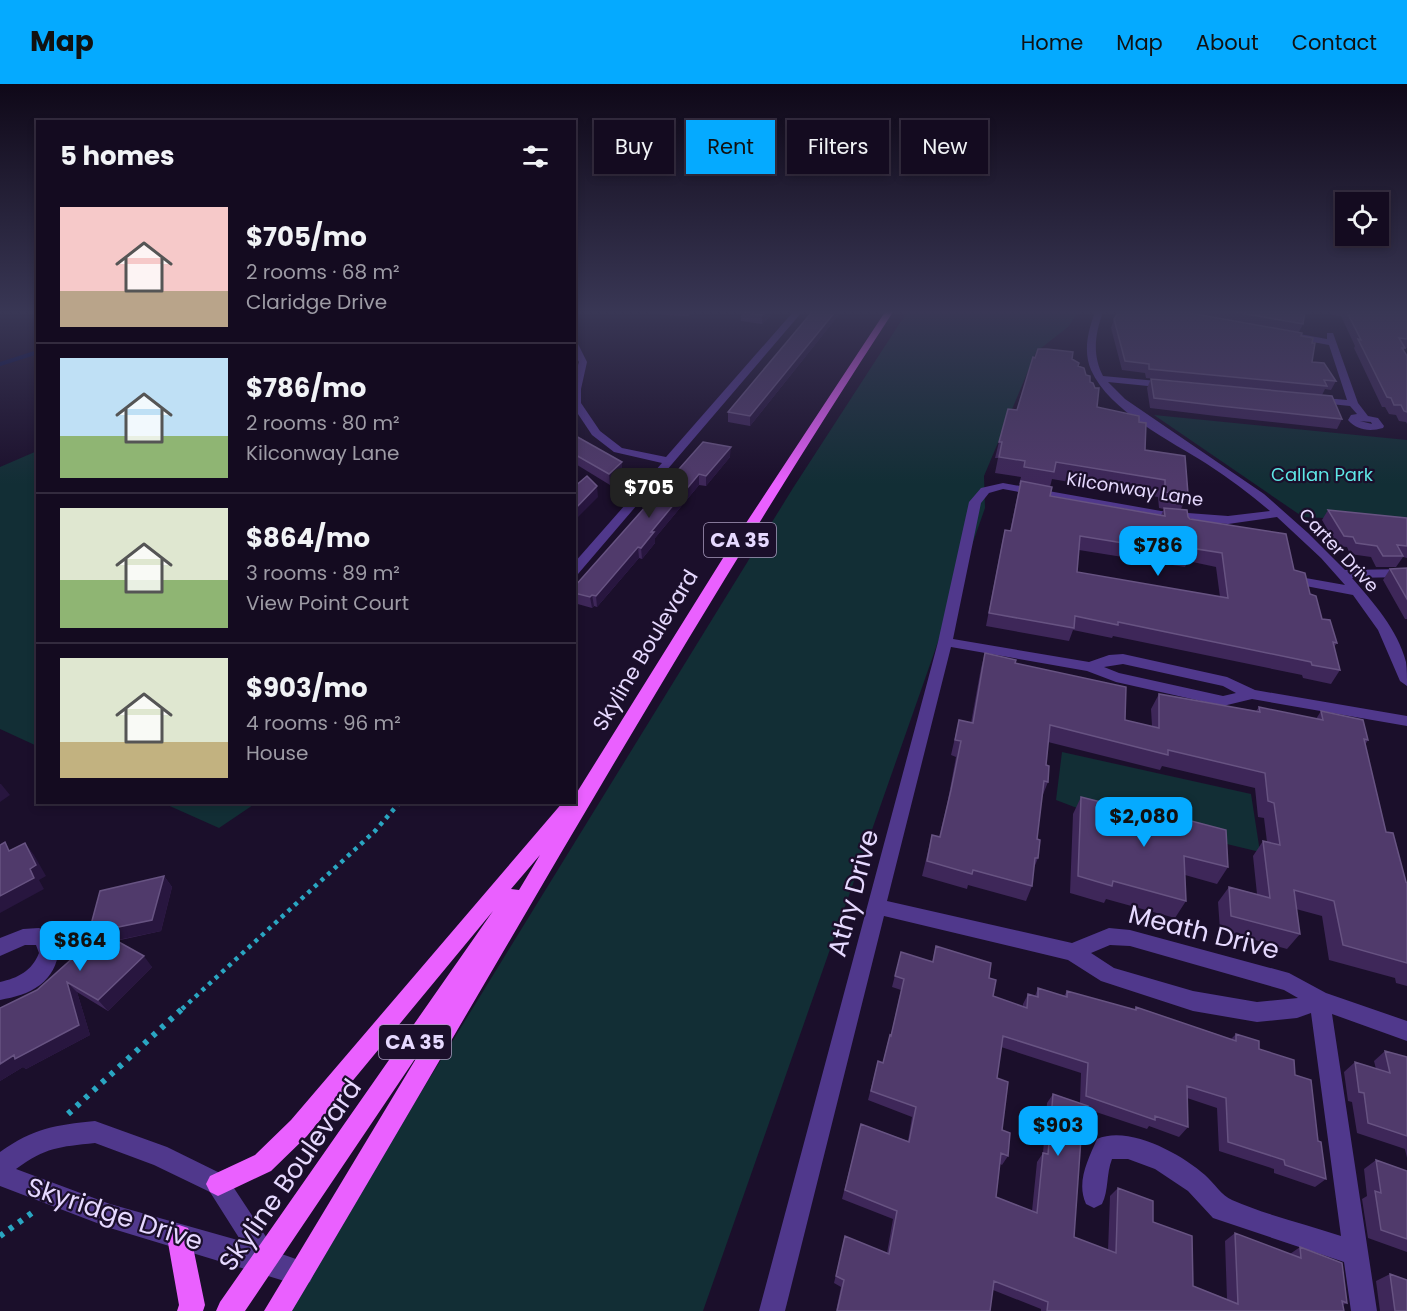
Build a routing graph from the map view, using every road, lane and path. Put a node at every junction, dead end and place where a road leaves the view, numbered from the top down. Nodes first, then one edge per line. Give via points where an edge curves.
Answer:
1 (581, 369) edge
2 (748, 369) edge
3 (850, 369) edge
4 (1097, 369) edge
5 (1342, 369) edge
6 (1100, 378) junction
7 (1181, 386) edge
8 (576, 388) edge
9 (1307, 399) edge
10 (576, 403) edge
11 (1353, 404) junction
12 (1364, 417) dead end
13 (668, 461) junction
14 (985, 490) joint
15 (1280, 513) junction
16 (576, 569) edge
17 (1407, 573) edge
18 (1340, 574) junction
19 (1300, 581) edge
20 (1354, 591) junction
21 (945, 642) junction
22 (1090, 667) junction
23 (1407, 681) edge
24 (1252, 694) junction
25 (1407, 721) edge
26 (599, 772) junction
27 (576, 800) edge
28 (398, 804) edge
29 (572, 804) edge
30 (875, 906) junction
31 (0, 947) edge
32 (1073, 952) junction
33 (0, 991) edge
34 (1320, 1000) junction
35 (1407, 1031) edge
36 (51, 1137) junction
37 (0, 1166) edge
38 (0, 1174) edge
39 (218, 1184) junction
40 (54, 1196) junction
41 (1094, 1196) dead end
42 (0, 1236) edge
43 (179, 1238) junction
44 (1354, 1253) junction
45 (267, 1259) junction
46 (301, 1273) junction
47 (190, 1311) edge
48 (229, 1311) edge
49 (277, 1311) edge
50 (772, 1311) edge
51 (1364, 1311) edge

1 - 8 street
2 - 13 street
3 - 26 main road, Skyline Boulevard / CA 35 via 734,549
4 - 6 street, Carter Drive
5 - 11 street
6 - 7 street
6 - 15 street, Carter Drive via 1125,404 1249,487
9 - 11 street
10 - 13 street via 596,433 618,450
11 - 12 street
13 - 16 street
14 - 15 street, Kilconway Lane via 1004,486 1161,515 1228,520
14 - 21 street, Athy Drive via 975,502
15 - 18 street, Carter Drive
17 - 18 street
18 - 20 street, Carter Drive
19 - 20 street
20 - 23 street, Carter Drive via 1382,625
21 - 22 street
21 - 30 street, Athy Drive
22 - 24 street via 1126,680 1223,701
22 - 24 street via 1123,659 1227,682
24 - 25 street
26 - 27 main road
26 - 45 main road, Skyline Boulevard / CA 35
26 - 46 main road, Skyline Boulevard / CA 35
28 - 36 path via 375,831 71,1111
29 - 39 main road via 299,1128 263,1162
30 - 32 street
30 - 50 street, Athy Drive
31 - 33 street via 13,940 38,936 51,947 49,957 32,978 18,987
32 - 34 street via 1108,975 1193,1001 1257,1012 1296,1008
32 - 34 street, Meath Drive via 1109,936 1130,938 1289,982
34 - 35 street, Meath Drive
34 - 44 street
36 - 37 street, Skyridge Drive via 28,1146
36 - 39 street, Skyridge Drive via 95,1132 159,1155
38 - 40 street, Skyridge Drive
39 - 45 street
40 - 42 path
40 - 43 street, Skyridge Drive
41 - 44 street via 1095,1171 1106,1147 1128,1147 1162,1160 1196,1183 1222,1209
43 - 45 street, Skyridge Drive
43 - 47 main road
44 - 51 street
45 - 46 street, Skyridge Drive
45 - 48 main road, Skyline Boulevard / CA 35
46 - 49 main road, Skyline Boulevard / CA 35

